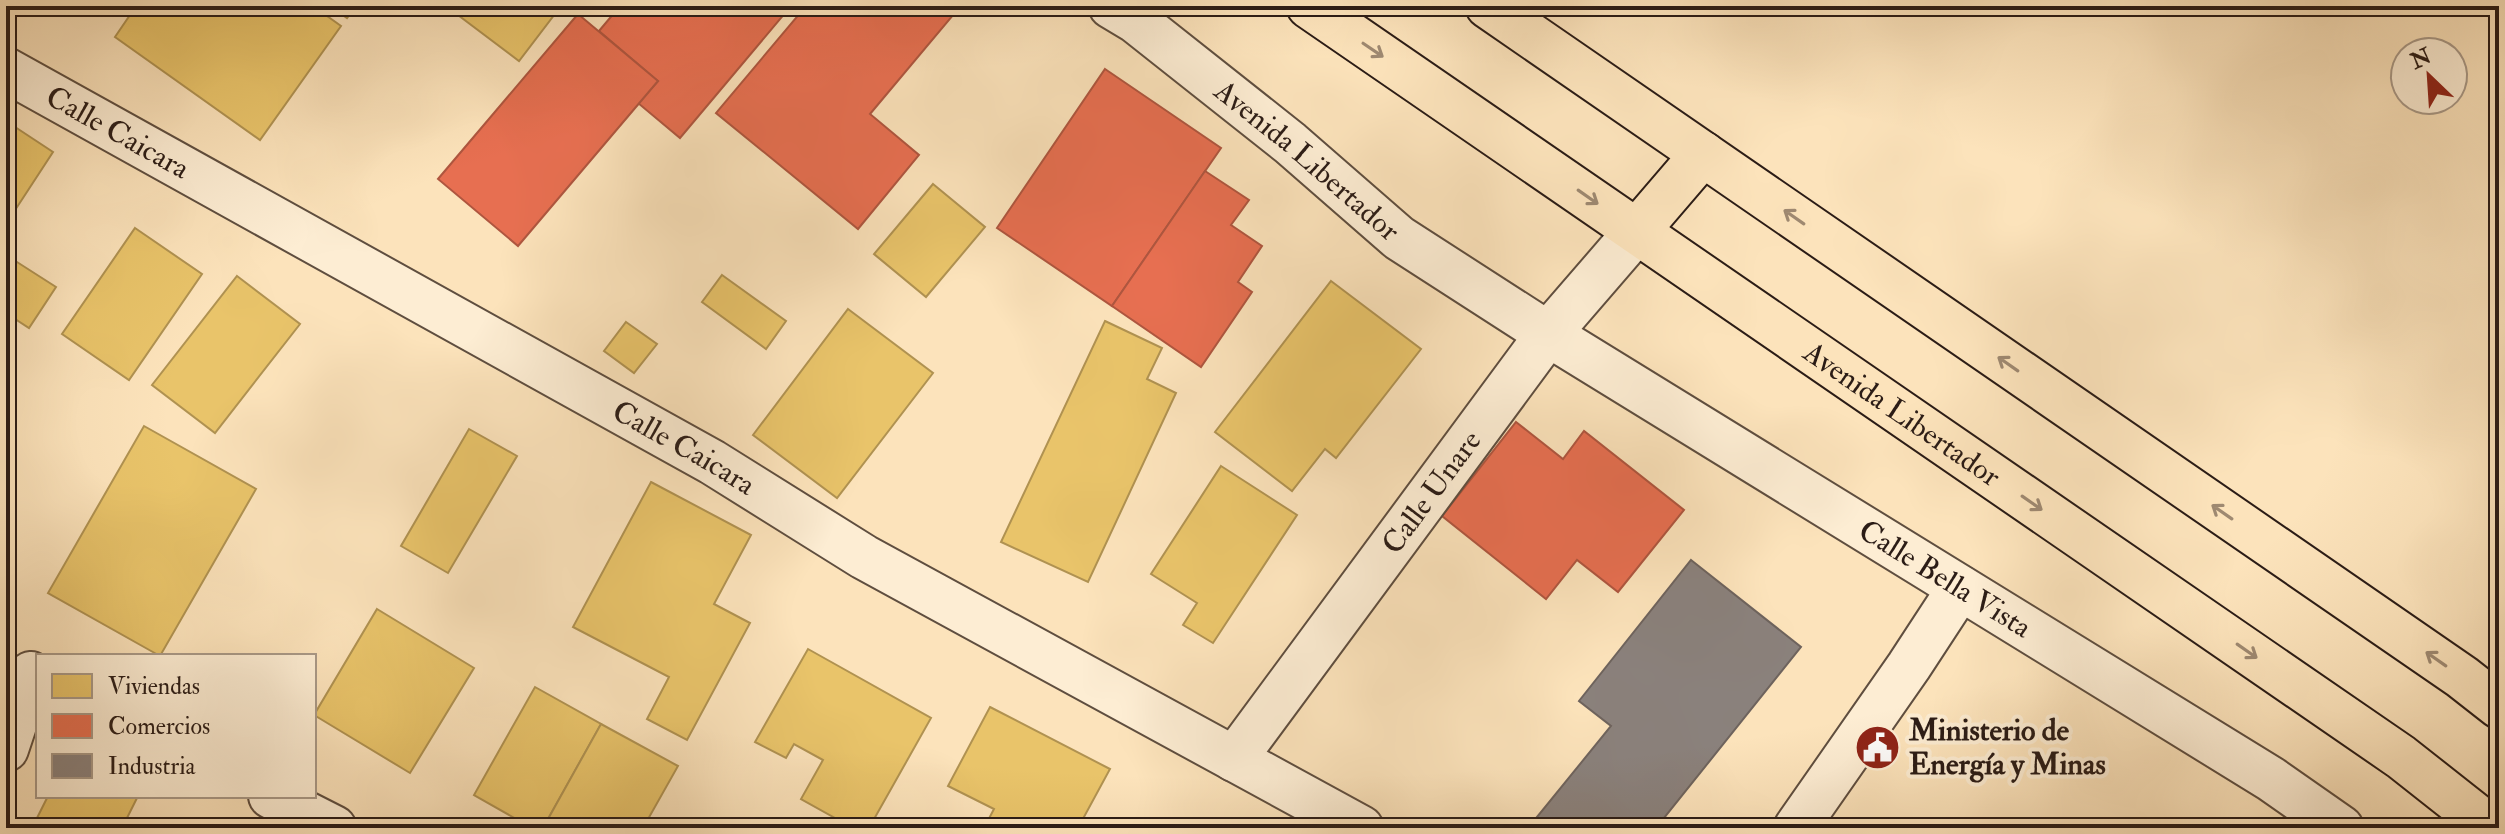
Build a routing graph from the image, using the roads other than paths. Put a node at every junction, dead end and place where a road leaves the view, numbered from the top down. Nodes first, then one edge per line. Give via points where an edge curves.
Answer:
1 (1111, 6) edge
2 (1309, 6) edge
3 (1488, 6) edge
4 (6, 70) edge
5 (1703, 154) junction
6 (1637, 231) junction
7 (1548, 334) junction
8 (1960, 588) junction
9 (25, 670) edge
10 (2499, 706) edge
11 (6, 749) edge
12 (1234, 759) junction
13 (275, 798) edge
14 (334, 828) edge
15 (1361, 828) edge
16 (1796, 828) edge
17 (2341, 828) edge
18 (2491, 828) edge

1 - 7 street, Avenida Libertador via 1290,143 1399,238
2 -> 6 main road, Avenida Libertador
3 - 5 main road
4 - 12 street, Calle Caicara via 712,462 864,557
5 - 6 main road
10 -> 5 main road
6 - 7 street, Calle Unare
6 -> 18 main road, Avenida Libertador via 2401,757
7 - 8 street, Calle Bella Vista
7 - 12 street, Calle Unare
8 - 16 street
8 - 17 street, Calle Bella Vista via 2271,779
9 - 11 street
12 - 15 street, Calle Caicara
13 - 14 street

